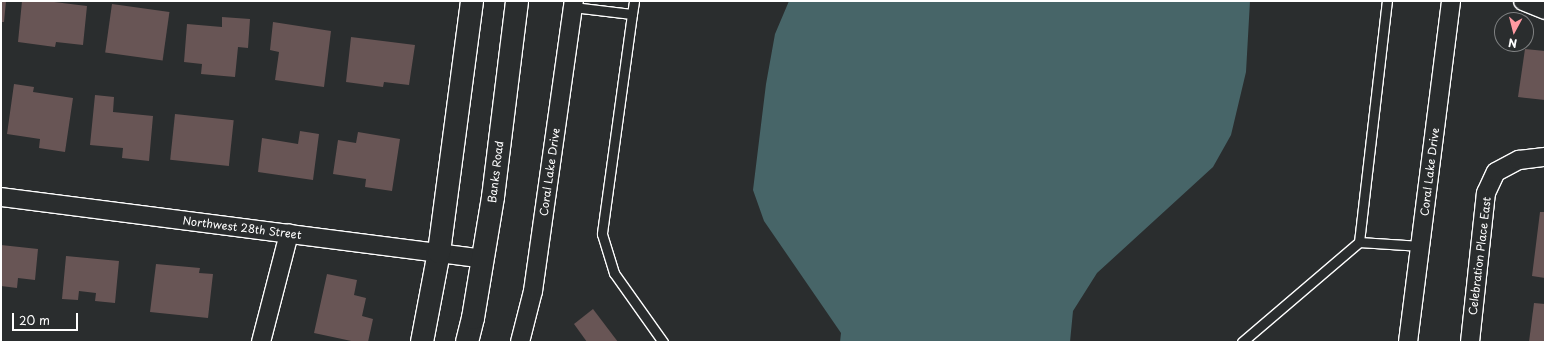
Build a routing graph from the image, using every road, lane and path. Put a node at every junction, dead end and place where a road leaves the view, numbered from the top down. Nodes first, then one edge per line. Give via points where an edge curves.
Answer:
1 (472, 1) edge
2 (517, 1) edge
3 (634, 1) edge
4 (1387, 1) edge
5 (1451, 1) edge
6 (1523, 1) edge
7 (574, 4) edge
8 (1545, 10) edge
9 (632, 14) junction
10 (1545, 157) edge
11 (1, 197) edge
12 (289, 234) junction
13 (1359, 242) junction
14 (1421, 246) junction
15 (439, 252) junction
16 (484, 259) junction
17 (261, 342) edge
18 (422, 342) edge
19 (467, 342) edge
20 (520, 342) edge
21 (663, 342) edge
22 (1242, 342) edge
23 (1408, 342) edge
24 (1470, 342) edge

1 - 15 street
2 - 16 street, Banks Road
3 - 9 lane
4 - 13 lane
5 - 14 street, Coral Lake Drive
6 - 8 street
7 - 9 lane
7 - 20 street, Coral Lake Drive via 533,290
9 - 21 lane via 602,234 614,273
10 - 24 street, Celebration Place East via 1519,160 1496,172 1486,193
11 - 12 street, Northwest 28th Street
12 - 15 street, Northwest 28th Street
12 - 17 street
13 - 14 lane
13 - 22 lane
14 - 23 street, Coral Lake Drive
15 - 16 street, Northwest 28th Street
15 - 18 street
16 - 19 street, Banks Road

